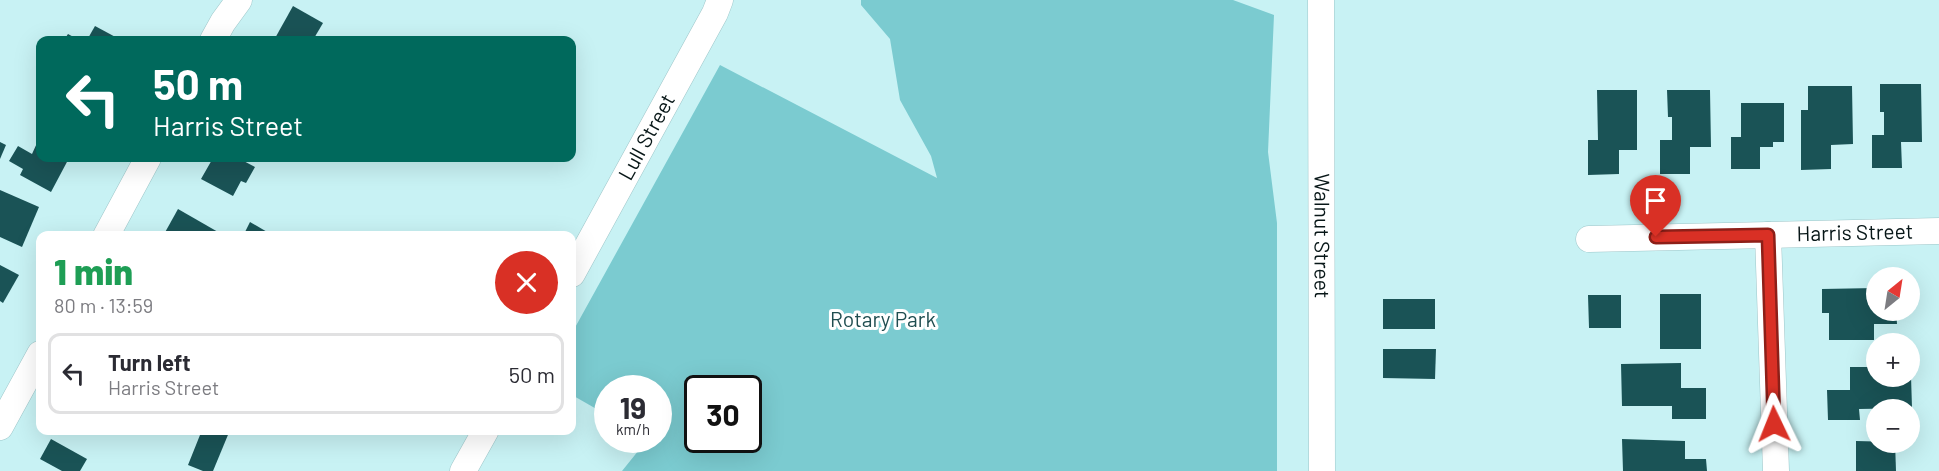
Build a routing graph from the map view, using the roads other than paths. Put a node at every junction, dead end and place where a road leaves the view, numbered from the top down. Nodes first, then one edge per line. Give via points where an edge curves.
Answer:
1 (239, 0) edge
2 (720, 0) edge
3 (1321, 0) edge
4 (220, 21) edge
5 (146, 162) edge
6 (108, 231) edge
7 (1939, 231) edge
8 (1768, 235) junction
9 (1589, 239) dead end
10 (576, 267) edge
11 (36, 361) edge
12 (0, 427) edge
13 (483, 435) edge
14 (463, 471) edge
15 (1322, 471) edge
16 (1776, 471) edge

1 - 4 street
2 - 10 street, Lull Street
3 - 15 street, Walnut Street
5 - 6 street
7 - 8 street, Harris Street
8 - 9 street, Harris Street
8 - 16 street
11 - 12 street
13 - 14 street

